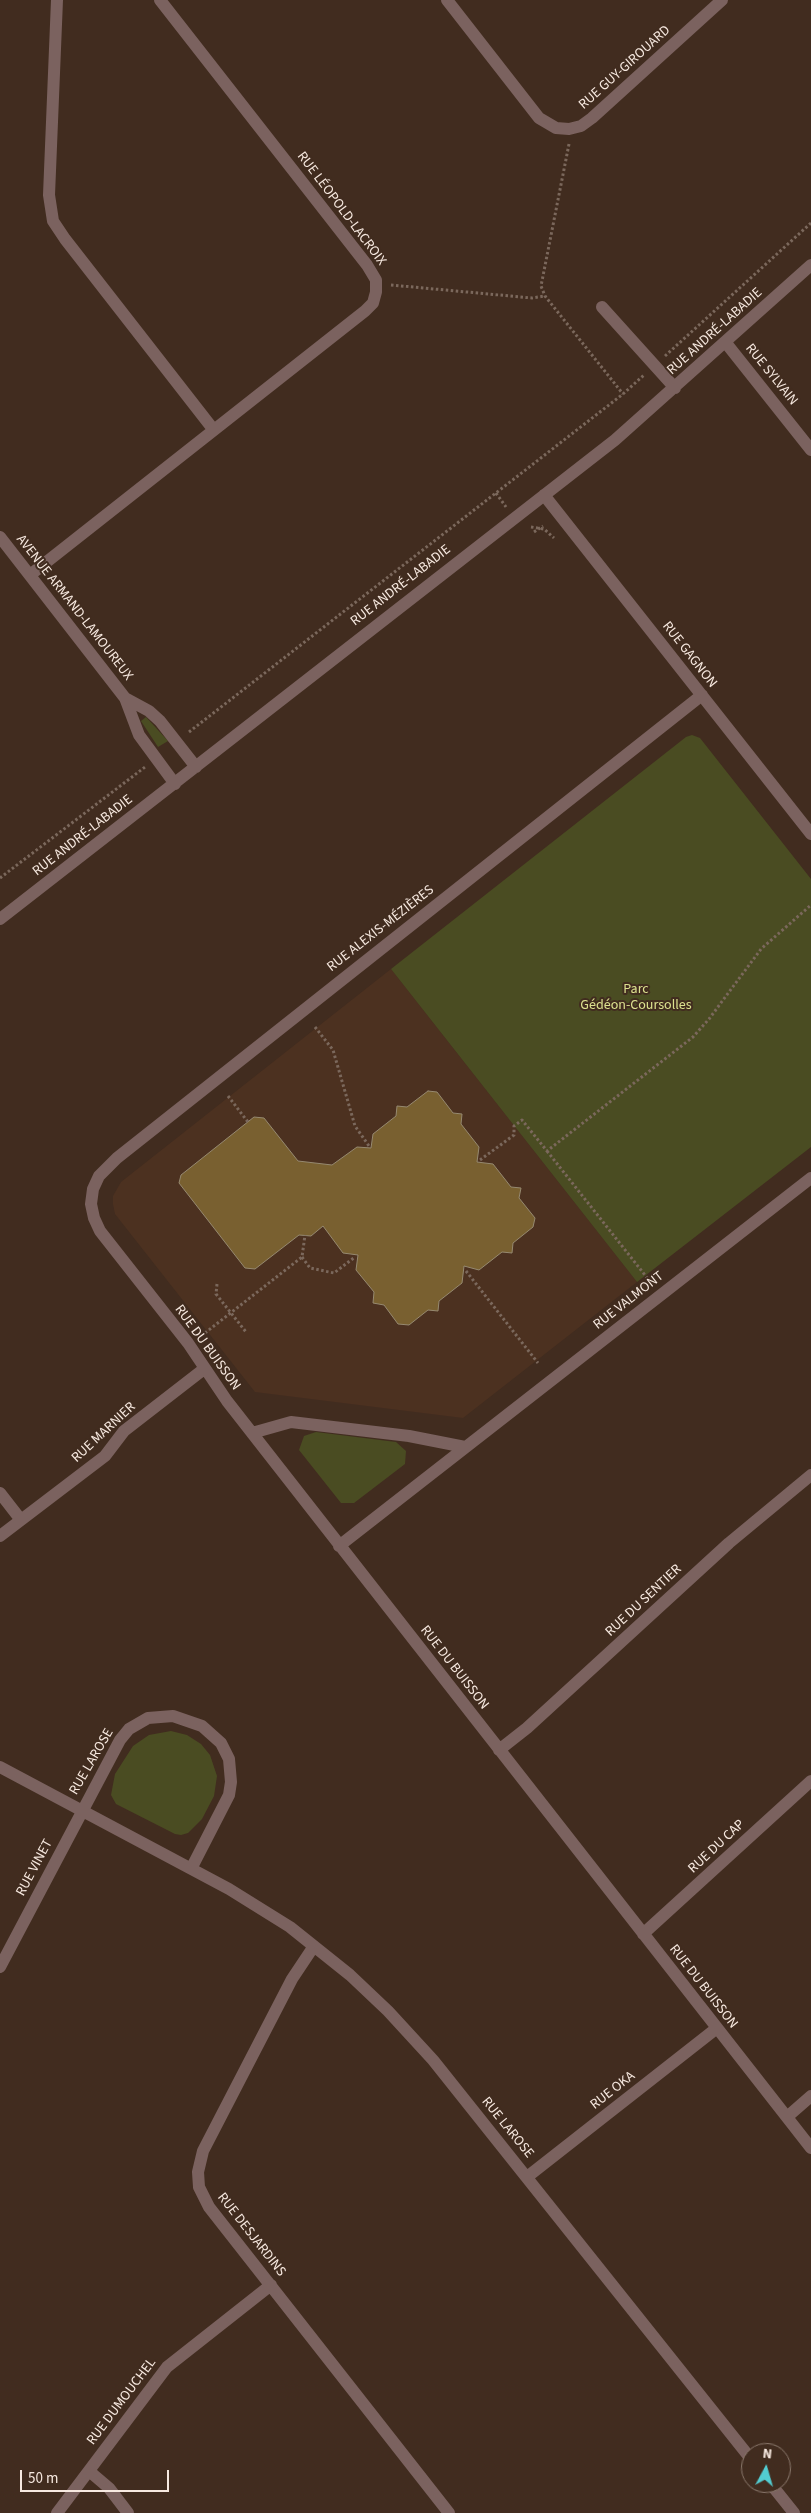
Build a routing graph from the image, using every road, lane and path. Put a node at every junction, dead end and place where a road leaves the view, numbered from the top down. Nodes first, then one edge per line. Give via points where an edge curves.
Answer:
1 (57, 0) edge
2 (160, 0) edge
3 (447, 0) edge
4 (722, 0) edge
5 (570, 146) dead end
6 (811, 223) edge
7 (811, 265) edge
8 (390, 284) dead end
9 (545, 296) junction
10 (602, 307) dead end
11 (726, 343) junction
12 (664, 357) dead end
13 (646, 373) dead end
14 (675, 388) junction
15 (623, 394) junction
16 (213, 430) junction
17 (811, 450) edge
18 (544, 495) junction
19 (542, 527) junction
20 (527, 528) dead end
21 (534, 532) dead end
22 (0, 537) edge
23 (554, 538) dead end
24 (30, 575) junction
25 (702, 695) junction
26 (125, 698) junction
27 (190, 732) dead end
28 (148, 766) dead end
29 (196, 767) junction
30 (175, 784) junction
31 (811, 834) edge
32 (0, 878) edge
33 (811, 905) edge
34 (0, 919) edge
35 (315, 1027) dead end
36 (228, 1096) dead end
37 (248, 1122) dead end
38 (369, 1146) dead end
39 (547, 1151) junction
40 (480, 1160) dead end
41 (811, 1178) edge
42 (91, 1197) joint
43 (305, 1235) dead end
44 (355, 1256) dead end
45 (302, 1257) junction
46 (466, 1271) dead end
47 (646, 1278) dead end
48 (217, 1284) dead end
49 (231, 1312) junction
50 (246, 1332) dead end
51 (205, 1333) dead end
52 (538, 1362) dead end
53 (204, 1369) junction
54 (252, 1433) junction
55 (465, 1447) junction
56 (811, 1475) edge
57 (0, 1494) edge
58 (21, 1520) junction
59 (0, 1536) edge
60 (339, 1546) junction
61 (499, 1750) junction
62 (0, 1767) edge
63 (811, 1781) edge
64 (82, 1810) junction
65 (192, 1867) junction
66 (642, 1934) junction
67 (314, 1946) junction
68 (0, 1967) edge
69 (716, 2028) junction
70 (811, 2096) edge
71 (787, 2117) junction
72 (811, 2148) edge
73 (527, 2177) junction
74 (271, 2285) junction
75 (741, 2446) edge
76 (89, 2471) junction
77 (778, 2493) edge
78 (57, 2513) edge
79 (128, 2513) edge
80 (449, 2513) edge
81 (794, 2513) edge

1 - 16 street via 49,195 53,221
2 - 16 street, RUE LÉOPOLD-LACROIX via 367,265 377,286 375,298 365,312
3 - 4 street, RUE GUY-GIROUARD via 539,118 556,128 568,129 581,126 592,118
5 - 9 path via 541,286
6 - 12 path, RUE ANDRÉ-LABADIE
7 - 11 street, RUE ANDRÉ-LABADIE
8 - 9 path via 532,298
9 - 15 path
10 - 14 street
11 - 14 street, RUE ANDRÉ-LABADIE
11 - 17 street, RUE SYLVAIN
13 - 15 path, RUE ANDRÉ-LABADIE
14 - 18 street, RUE ANDRÉ-LABADIE
15 - 27 path, RUE ANDRÉ-LABADIE
16 - 24 street, RUE LÉOPOLD-LACROIX
18 - 25 street, RUE GAGNON
18 - 29 street, RUE ANDRÉ-LABADIE
19 - 20 path
19 - 21 path
19 - 23 path
22 - 24 street, AVENUE ARMAND-LAMOUREUX
24 - 26 street, AVENUE ARMAND-LAMOUREUX
25 - 31 street, RUE GAGNON
25 - 42 street, RUE ALEXIS-MÉZIÈRES via 131,1146 103,1170
26 - 29 street, AVENUE ARMAND-LAMOUREUX via 160,721
26 - 30 street, AVENUE ARMAND-LAMOUREUX via 138,735
28 - 32 path, RUE ANDRÉ-LABADIE
29 - 30 street, RUE ANDRÉ-LABADIE
30 - 34 street, RUE ANDRÉ-LABADIE
33 - 39 path via 761,949 709,1020 688,1041
35 - 38 path via 333,1050 355,1126
36 - 37 path
39 - 40 path via 522,1120 514,1126 514,1134
39 - 47 path
41 - 55 street, RUE VALMONT
42 - 53 street, RUE DU BUISSON via 100,1231 188,1343
43 - 45 path
44 - 45 path via 334,1273 310,1268
45 - 49 path
46 - 52 path
48 - 49 path via 216,1294
49 - 50 path
49 - 51 path
53 - 54 street, RUE DU BUISSON
53 - 58 street, RUE MARNIER via 124,1431 105,1456
54 - 55 street via 291,1422 409,1436
54 - 60 street, RUE DU BUISSON
55 - 60 street, RUE VALMONT
56 - 61 street, RUE DU SENTIER via 729,1542
57 - 58 street
58 - 59 street, RUE MARNIER
60 - 61 street, RUE DU BUISSON
61 - 66 street, RUE DU BUISSON
62 - 64 street, RUE LAROSE
63 - 66 street, RUE DU CAP
64 - 65 street, RUE LAROSE
64 - 65 street, RUE LAROSE via 120,1740 138,1722 159,1715 173,1716 202,1726 226,1752 231,1782 222,1811
64 - 68 street, RUE VINET
65 - 67 street, RUE LAROSE via 268,1913
66 - 69 street, RUE DU BUISSON
67 - 73 street, RUE LAROSE via 350,1975 433,2060
67 - 74 street, RUE DESJARDINS via 292,1979 204,2151 198,2172 199,2187 209,2207
69 - 71 street, RUE DU BUISSON
69 - 73 street, RUE OKA
70 - 71 street
71 - 72 street, RUE DU BUISSON
73 - 75 street, RUE LAROSE
74 - 76 street, RUE DUMOUCHEL via 173,2360
74 - 80 street, RUE DESJARDINS
76 - 78 street, RUE DUMOUCHEL
76 - 79 street via 109,2488
77 - 81 street

